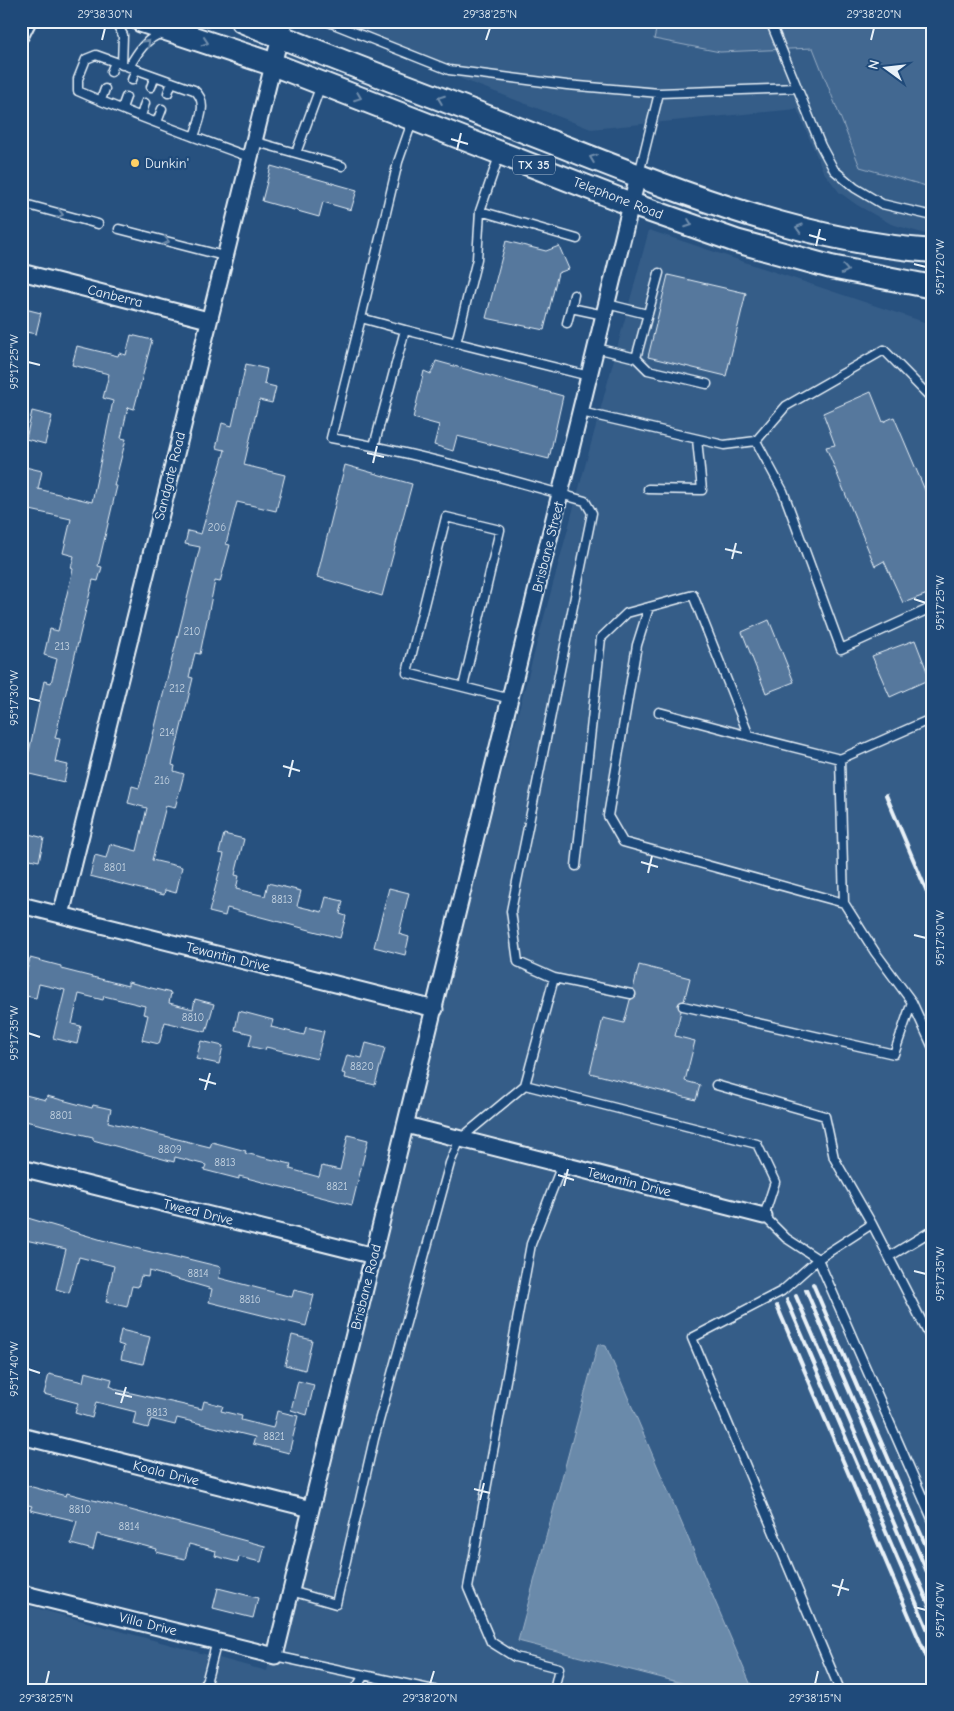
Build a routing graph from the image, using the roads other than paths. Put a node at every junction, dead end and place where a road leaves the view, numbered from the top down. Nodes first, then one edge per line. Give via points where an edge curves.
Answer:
1 (28, 21) edge
2 (115, 21) edge
3 (142, 21) edge
4 (242, 21) edge
5 (326, 21) edge
6 (770, 21) edge
7 (285, 29) edge
8 (174, 32) junction
9 (21, 35) edge
10 (272, 64) junction
11 (126, 66) junction
12 (111, 72) dead end
13 (155, 76) junction
14 (132, 80) dead end
15 (172, 82) junction
16 (322, 83) junction
17 (151, 87) dead end
18 (797, 88) junction
19 (105, 89) dead end
20 (168, 93) dead end
21 (659, 93) junction
22 (126, 96) dead end
23 (101, 100) junction
24 (145, 103) dead end
25 (122, 108) junction
26 (162, 109) dead end
27 (141, 116) junction
28 (413, 118) junction
29 (157, 122) junction
30 (194, 137) junction
31 (253, 141) junction
32 (501, 152) junction
33 (296, 153) junction
34 (249, 157) junction
35 (342, 166) dead end
36 (638, 176) junction
37 (21, 203) edge
38 (631, 204) junction
39 (480, 211) junction
40 (933, 216) edge
41 (98, 224) dead end
42 (119, 229) dead end
43 (577, 239) dead end
44 (933, 252) edge
45 (224, 256) junction
46 (21, 272) edge
47 (659, 273) dead end
48 (933, 286) edge
49 (574, 295) dead end
50 (570, 308) junction
51 (605, 310) junction
52 (647, 314) junction
53 (361, 318) junction
54 (208, 320) junction
55 (567, 323) dead end
56 (405, 330) junction
57 (456, 343) junction
58 (596, 348) junction
59 (636, 358) junction
60 (589, 376) junction
61 (706, 384) dead end
62 (933, 400) edge
63 (581, 412) junction
64 (697, 439) junction
65 (756, 442) junction
66 (374, 446) junction
67 (648, 489) dead end
68 (561, 494) junction
69 (649, 607) junction
70 (933, 607) edge
71 (463, 687) junction
72 (511, 699) junction
73 (659, 712) dead end
74 (933, 718) edge
75 (749, 736) junction
76 (840, 759) junction
77 (576, 866) dead end
78 (844, 903) junction
79 (21, 905) edge
80 (61, 915) junction
81 (457, 918) joint
82 (554, 978) junction
83 (631, 994) dead end
84 (912, 1002) junction
85 (683, 1006) dead end
86 (435, 1008) junction
87 (933, 1048) edge
88 (525, 1085) junction
89 (716, 1085) dead end
90 (406, 1125) junction
91 (460, 1139) junction
92 (562, 1165) junction
93 (21, 1168) edge
94 (764, 1216) junction
95 (872, 1224) junction
96 (933, 1230) edge
97 (374, 1256) junction
98 (890, 1256) junction
99 (818, 1259) junction
100 (933, 1343) edge
101 (21, 1436) edge
102 (311, 1509) junction
103 (933, 1521) edge
104 (291, 1591) junction
105 (21, 1593) edge
106 (217, 1642) junction
107 (275, 1656) junction
108 (364, 1675) junction
109 (207, 1679) junction
110 (201, 1690) edge
111 (210, 1690) edge
112 (355, 1690) edge
113 (434, 1690) edge
114 (554, 1690) edge
115 (840, 1690) edge

1 - 9 street
2 - 11 lane via 123,35
3 - 8 main road, Telephone Road / TX 35
4 - 7 main road, Telephone Road / TX 35
5 - 21 lane via 449,70
6 - 18 lane
7 - 10 street, Sandgate Road
36 -> 7 main road, Telephone Road / TX 35
8 -> 10 main road, Telephone Road / TX 35
11 -> 8 lane via 156,35
10 - 16 main road, Telephone Road / TX 35
10 - 31 street, Sandgate Road
11 - 12 lane
11 - 13 lane
11 - 14 lane
11 - 23 lane via 96,55 86,59 78,79 78,91
13 - 15 lane
13 - 17 lane
15 - 20 lane
15 - 30 lane via 201,95 203,102
16 -> 28 main road, Telephone Road / TX 35
16 - 33 lane
18 - 21 lane
18 - 40 lane via 834,170 855,188 882,204
19 - 23 lane
21 - 36 lane
22 - 25 lane
23 - 25 lane
24 - 27 lane
25 - 27 lane
26 - 29 lane
27 - 29 lane
28 - 32 main road, Telephone Road / TX 35
28 - 53 lane via 398,162
29 - 30 lane
30 - 34 lane
31 - 33 lane
31 - 34 street, Sandgate Road
32 - 38 main road, Telephone Road / TX 35
32 - 39 lane
33 - 35 lane
34 - 45 street, Sandgate Road
36 - 38 street, Brisbane Street
44 -> 36 main road, Telephone Road / TX 35 via 892,248 823,234 727,208
37 -> 41 lane
38 -> 48 main road, Telephone Road / TX 35 via 746,244 830,267
38 - 51 street, Brisbane Street
39 - 43 lane
39 - 57 lane via 477,259
42 -> 45 lane
45 - 54 street, Sandgate Road
46 - 54 street, Canberra
47 - 52 lane
49 - 50 lane
50 - 51 lane
50 - 55 lane
51 - 52 lane
51 - 58 street, Brisbane Street
52 - 59 lane
53 - 56 lane
53 - 66 lane via 330,438
54 - 80 street, Sandgate Road
56 - 57 lane
56 - 66 lane
57 - 60 lane
58 - 59 lane
58 - 60 street, Brisbane Street
59 - 61 lane via 648,370
60 - 63 street, Brisbane Street
62 - 65 lane via 884,350 786,406
63 - 64 lane
63 - 68 street, Brisbane Street
64 - 65 lane via 724,445
64 - 67 lane via 702,490
65 - 70 lane via 783,491 841,649
66 - 68 lane
68 - 72 street, Brisbane Street
68 - 82 lane via 585,501 592,512 511,910 518,962
69 - 75 lane via 693,595
69 - 77 lane via 627,613 601,638
69 - 78 lane via 637,645 608,816 623,842
71 - 71 lane via 408,673 446,517 500,530
71 - 72 lane
72 - 81 street, Brisbane Street
73 - 75 lane
74 - 76 lane
75 - 76 lane
76 - 78 lane
78 - 84 lane
79 - 80 street, Tewantin Drive
80 - 86 street, Tewantin Drive
81 - 86 street, Brisbane Road
82 - 83 lane
82 - 88 lane
84 - 85 lane via 894,1054
84 - 87 lane
86 - 90 street, Brisbane Road
88 - 91 lane
88 - 94 lane via 758,1144 775,1182
89 - 95 lane via 825,1116 834,1158
90 - 91 street, Tewantin Drive
90 - 97 street, Brisbane Road
91 - 92 street, Tewantin Drive
91 - 104 lane via 450,1163 374,1439 336,1604
92 - 94 street, Tewantin Drive
92 - 114 lane via 531,1244 468,1588 490,1642 515,1657 559,1668
93 - 97 street, Tweed Drive
94 - 99 lane via 786,1238
95 - 98 lane
95 - 99 lane
96 - 98 lane
97 - 102 street, Brisbane Road
98 - 100 lane
99 - 103 lane
99 - 115 lane via 782,1291 692,1338
101 - 102 street, Koala Drive
102 - 104 street, Brisbane Road
104 - 107 street, Brisbane Road
105 - 106 street, Villa Drive
106 - 107 street, Villa Drive
106 - 109 lane
107 - 108 lane
108 - 112 lane
108 - 113 lane
109 - 110 lane
109 - 111 lane

